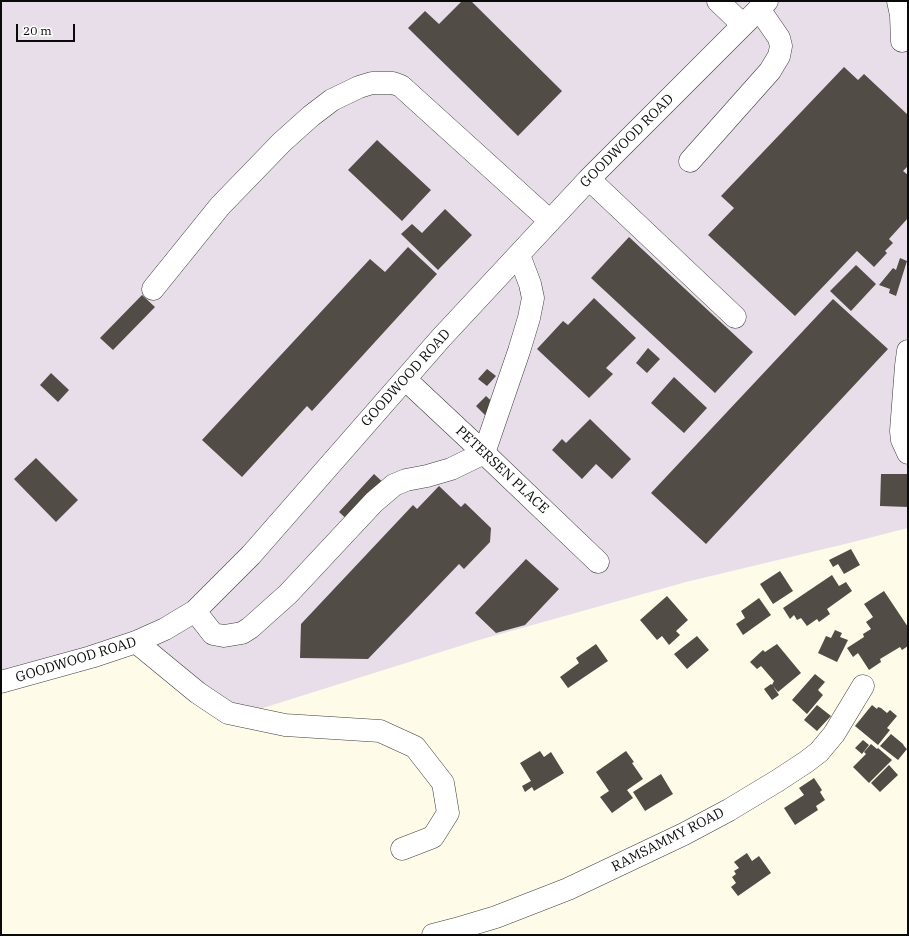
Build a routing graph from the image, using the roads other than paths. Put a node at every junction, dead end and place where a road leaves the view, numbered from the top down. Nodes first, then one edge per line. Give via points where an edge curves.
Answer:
1 (718, 1) edge
2 (898, 1) edge
3 (763, 5) edge
4 (743, 25) junction
5 (902, 41) dead end
6 (690, 161) dead end
7 (589, 179) junction
8 (550, 221) junction
9 (519, 255) junction
10 (153, 289) dead end
11 (735, 317) dead end
12 (908, 351) edge
13 (405, 379) junction
14 (484, 453) junction
15 (908, 453) edge
16 (598, 562) dead end
17 (195, 611) junction
18 (136, 642) junction
19 (1, 682) edge
20 (863, 686) dead end
21 (402, 849) dead end
22 (433, 935) edge

1 - 4 street
2 - 5 street
3 - 4 street, GOODWOOD ROAD
3 - 6 street via 779,38 779,56 770,71
4 - 7 street, GOODWOOD ROAD
7 - 8 street, GOODWOOD ROAD
7 - 11 street
8 - 9 street, GOODWOOD ROAD
8 - 10 street via 401,86 393,83 372,83 359,86 332,100 282,142 220,206
9 - 13 street, GOODWOOD ROAD
9 - 14 street via 533,298 530,318
12 - 15 street via 901,431
13 - 14 street, PETERSEN PLACE
13 - 17 street, GOODWOOD ROAD via 251,555
14 - 16 street, PETERSEN PLACE
14 - 17 street via 451,468 394,485 374,502 288,594 242,633 224,636 213,634
17 - 18 street, GOODWOOD ROAD
18 - 19 street, GOODWOOD ROAD
18 - 21 street via 198,693 228,713 285,726 380,731 416,747 443,783 448,813 433,837
20 - 22 street, RAMSAMMY ROAD via 834,734 819,752 729,810 568,889 496,917

